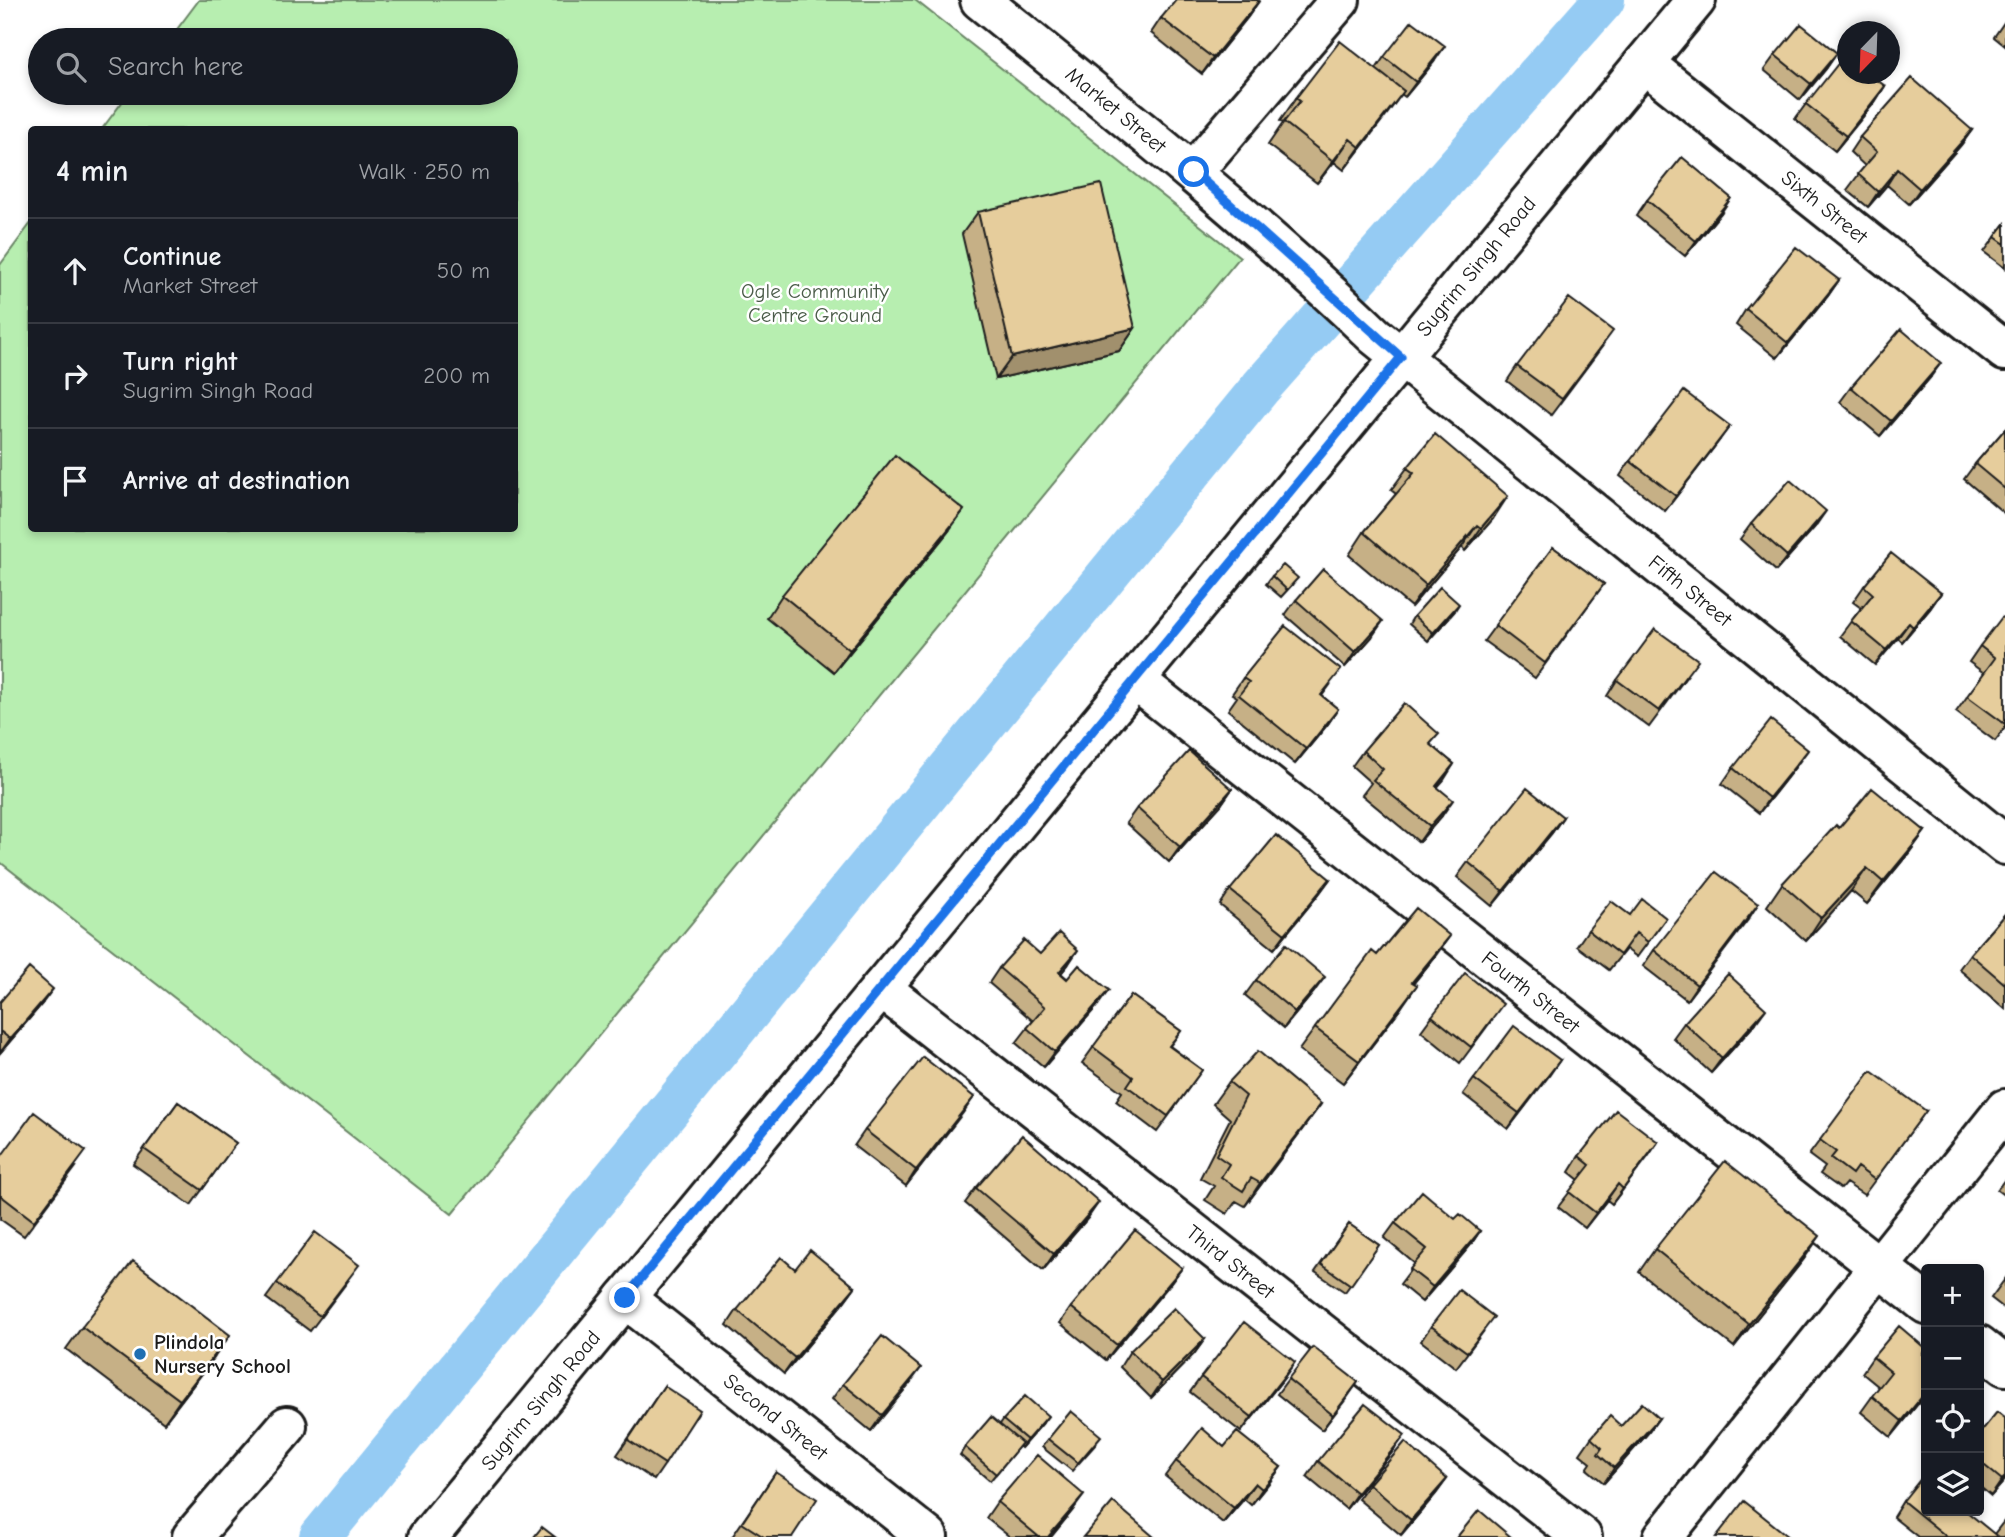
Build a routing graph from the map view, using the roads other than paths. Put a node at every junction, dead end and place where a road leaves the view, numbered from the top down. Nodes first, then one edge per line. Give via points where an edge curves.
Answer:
1 (979, 0) edge
2 (1340, 0) edge
3 (1696, 0) edge
4 (1644, 63) junction
5 (1194, 172) junction
6 (1388, 347) junction
7 (2005, 351) edge
8 (1135, 680) junction
9 (2005, 845) edge
10 (881, 988) junction
11 (2005, 1109) edge
12 (1879, 1266) junction
13 (625, 1298) junction
14 (1921, 1300) edge
15 (1984, 1349) edge
16 (2005, 1366) edge
17 (287, 1426) dead end
18 (192, 1537) edge
19 (428, 1537) edge
20 (928, 1537) edge
21 (1582, 1537) edge
22 (1663, 1537) edge

1 - 5 street, Market Street
2 - 5 street
3 - 4 street, Sugrim Singh Road
4 - 6 street, Sugrim Singh Road
4 - 7 street, Sixth Street
5 - 6 street, Market Street
6 - 8 street, Sugrim Singh Road
6 - 9 street, Fifth Street
8 - 10 street, Sugrim Singh Road
8 - 12 street, Fourth Street
10 - 13 street, Sugrim Singh Road
10 - 21 street, Third Street
11 - 12 street
12 - 14 street, Fourth Street
12 - 22 street
13 - 19 street, Sugrim Singh Road
13 - 20 street, Second Street
15 - 16 street
17 - 18 street

